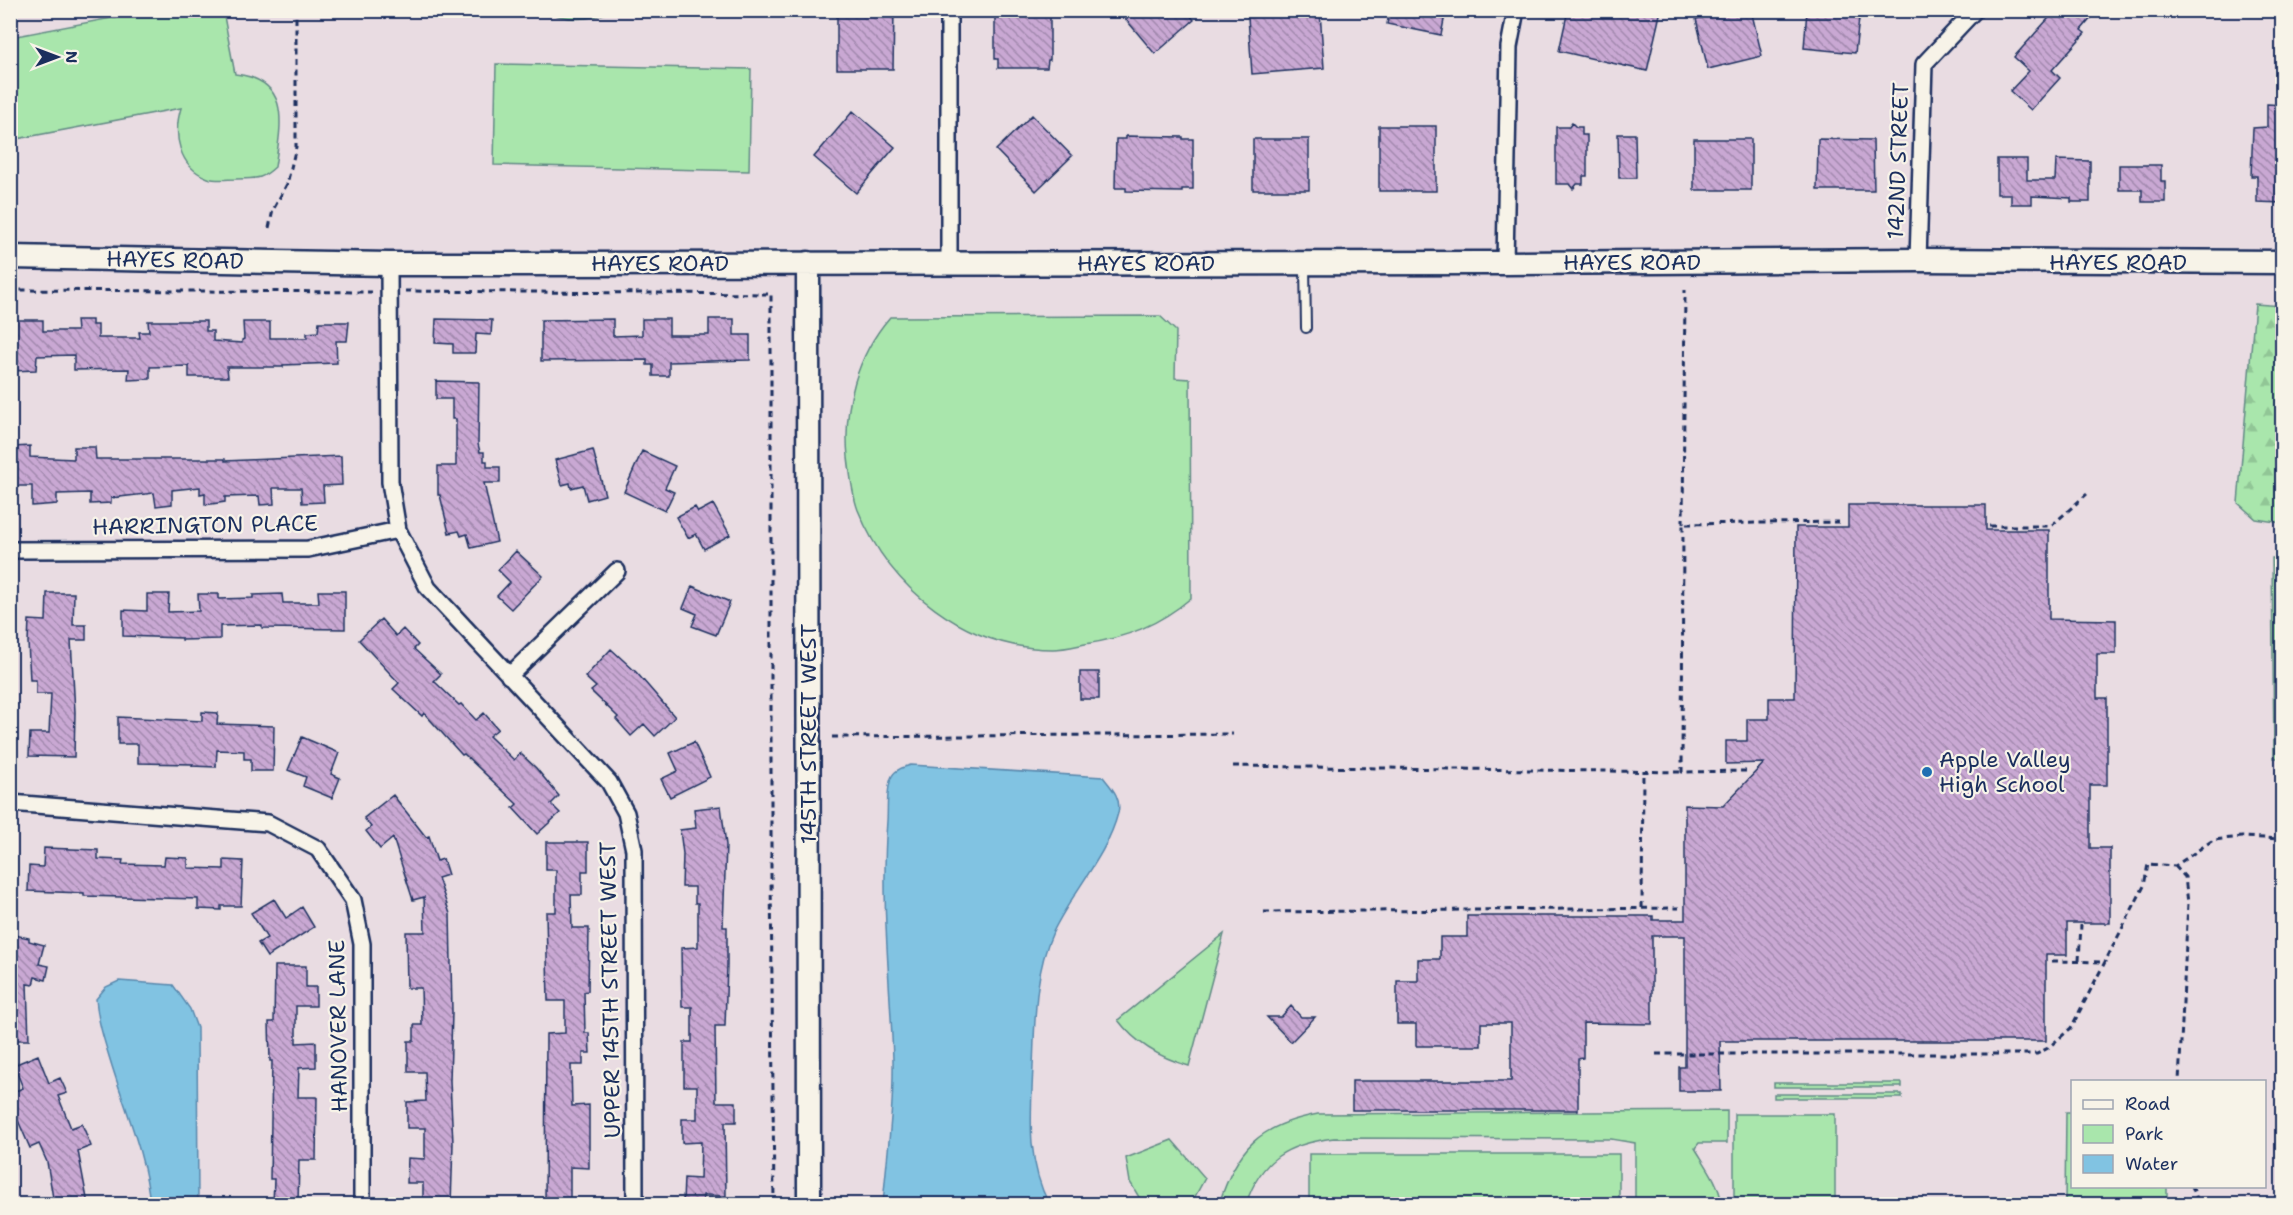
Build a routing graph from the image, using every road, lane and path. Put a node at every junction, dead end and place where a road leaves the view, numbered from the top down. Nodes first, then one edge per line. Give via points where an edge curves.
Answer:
1 (296, 10) edge
2 (948, 10) edge
3 (1516, 10) edge
4 (1975, 10) edge
5 (269, 228) dead end
6 (10, 257) edge
7 (1918, 260) junction
8 (2283, 262) edge
9 (808, 263) junction
10 (949, 263) junction
11 (1305, 263) junction
12 (1505, 263) junction
13 (389, 264) junction
14 (10, 290) edge
15 (1684, 290) dead end
16 (389, 291) junction
17 (1306, 328) dead end
18 (2087, 494) dead end
19 (1842, 522) dead end
20 (1683, 524) junction
21 (1989, 526) dead end
22 (398, 530) junction
23 (10, 550) edge
24 (617, 571) dead end
25 (509, 676) junction
26 (1233, 734) dead end
27 (832, 737) dead end
28 (1233, 766) dead end
29 (1642, 771) junction
30 (1682, 771) junction
31 (1746, 771) dead end
32 (10, 803) edge
33 (2283, 838) edge
34 (2175, 866) junction
35 (1679, 908) dead end
36 (1642, 909) junction
37 (1264, 912) dead end
38 (2081, 925) dead end
39 (2052, 961) dead end
40 (2079, 962) junction
41 (2105, 962) junction
42 (1656, 1054) dead end
43 (2179, 1080) edge
44 (2193, 1188) edge
45 (362, 1204) edge
46 (635, 1204) edge
47 (774, 1204) edge
48 (809, 1204) edge
49 (2199, 1204) edge

1 - 5 path via 296,147 287,184 273,210
2 - 10 street
3 - 12 street via 1509,48
4 - 7 street, 142ND STREET via 1924,64
6 - 13 street, HAYES ROAD
7 - 8 street, HAYES ROAD
7 - 12 street, HAYES ROAD
9 - 10 street, HAYES ROAD
9 - 13 street, HAYES ROAD
9 - 48 street, 145TH STREET WEST
10 - 11 street, HAYES ROAD
11 - 12 street, HAYES ROAD
11 - 17 lane
13 - 16 street, UPPER 145TH STREET WEST
14 - 16 path
15 - 20 path
16 - 22 street, UPPER 145TH STREET WEST via 390,482
16 - 47 path via 771,294
18 - 21 path via 2051,526
19 - 20 path
20 - 30 path
22 - 23 street, HARRINGTON PLACE via 308,549
22 - 25 street, UPPER 145TH STREET WEST via 428,588
24 - 25 street
25 - 46 street, UPPER 145TH STREET WEST via 609,782 626,813 634,850
26 - 27 path
28 - 29 path
29 - 30 path
29 - 36 path
30 - 31 path
32 - 45 street, HANOVER LANE via 268,822 318,849 353,900 362,944
33 - 34 path via 2213,840
34 - 41 path via 2148,864 2144,886
34 - 43 path via 2185,877 2188,903
35 - 36 path
36 - 37 path
38 - 40 path
39 - 40 path
40 - 41 path
41 - 42 path via 2071,1028 2037,1054
44 - 49 path

